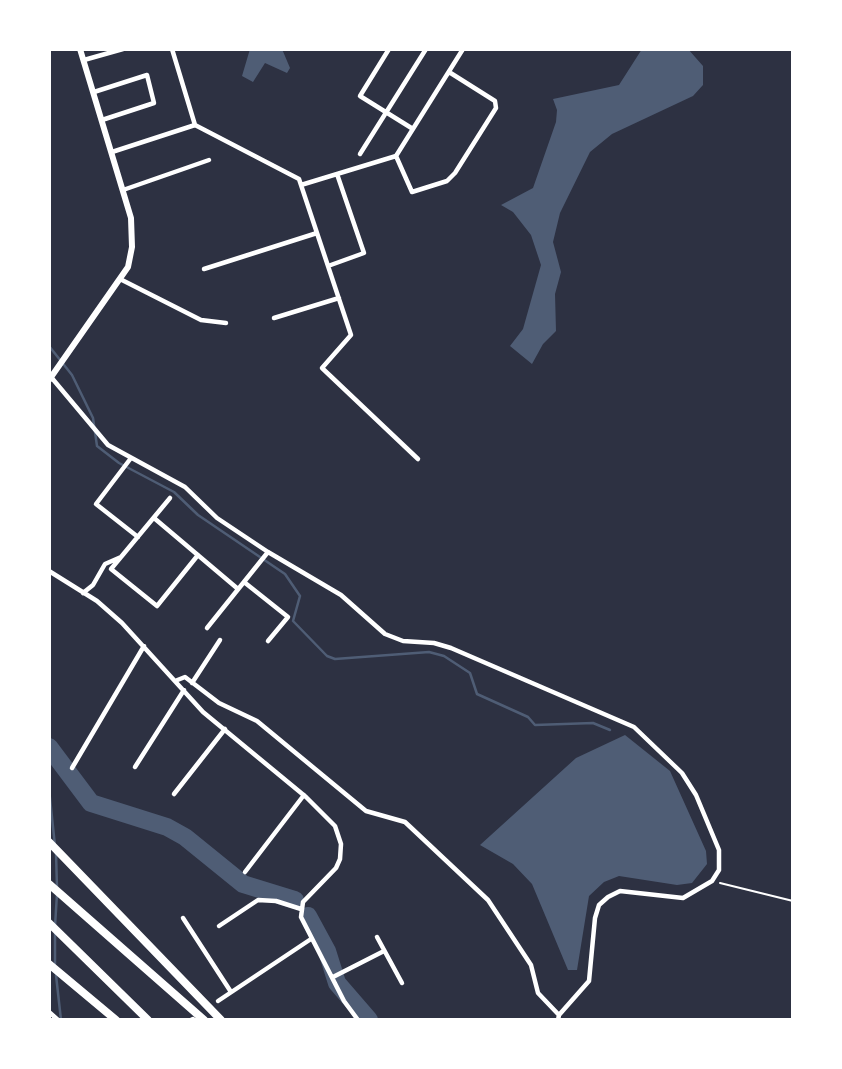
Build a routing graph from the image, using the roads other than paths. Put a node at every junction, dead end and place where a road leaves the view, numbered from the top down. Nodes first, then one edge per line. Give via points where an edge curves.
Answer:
1 (80, 49) edge
2 (123, 49) edge
3 (172, 49) edge
4 (389, 49) edge
5 (426, 49) edge
6 (463, 49) edge
7 (84, 61) junction
8 (449, 72) junction
9 (94, 92) junction
10 (386, 113) junction
11 (102, 120) junction
12 (195, 125) junction
13 (413, 129) junction
14 (112, 152) junction
15 (360, 154) dead end
16 (396, 156) junction
17 (209, 160) dead end
18 (337, 174) junction
19 (301, 185) junction
20 (123, 190) junction
21 (317, 233) junction
22 (328, 266) junction
23 (204, 269) dead end
24 (120, 279) junction
25 (339, 298) junction
26 (274, 318) dead end
27 (226, 323) dead end
28 (50, 377) edge
29 (131, 458) junction
30 (418, 459) dead end
31 (170, 498) dead end
32 (154, 518) junction
33 (138, 537) junction
34 (268, 552) junction
35 (198, 555) junction
36 (121, 557) junction
37 (49, 571) edge
38 (244, 582) junction
39 (238, 589) junction
40 (83, 593) junction
41 (207, 628) dead end
42 (220, 640) dead end
43 (268, 641) dead end
44 (144, 646) junction
45 (176, 681) junction
46 (192, 683) junction
47 (184, 690) junction
48 (225, 729) junction
49 (135, 767) dead end
50 (72, 768) dead end
51 (174, 794) dead end
52 (304, 795) junction
53 (49, 842) edge
54 (246, 873) dead end
55 (49, 884) edge
56 (301, 909) junction
57 (183, 918) dead end
58 (49, 923) edge
59 (219, 926) dead end
60 (377, 937) dead end
61 (311, 939) junction
62 (384, 951) junction
63 (49, 964) edge
64 (333, 977) junction
65 (402, 983) dead end
66 (231, 992) junction
67 (218, 1001) dead end
68 (49, 1012) edge
69 (558, 1018) edge
70 (58, 1020) edge
71 (116, 1020) edge
72 (148, 1020) edge
73 (204, 1020) edge
74 (221, 1020) edge
75 (358, 1020) edge

1 - 7 street
2 - 7 street
3 - 12 street
4 - 10 street via 360,96
5 - 10 street
6 - 8 street
7 - 9 street
8 - 13 street
8 - 16 street via 495,101 496,108 462,163 447,181 412,192
9 - 11 street
9 - 11 street via 147,75 154,103
10 - 13 street
10 - 15 street
11 - 14 street
12 - 14 street
12 - 19 street via 299,179
13 - 16 street
14 - 20 street
16 - 18 street
17 - 20 street
18 - 19 street
18 - 22 street via 364,253
19 - 21 street
20 - 24 street via 131,218 132,247
21 - 22 street
21 - 23 street
22 - 25 street
24 - 27 street via 201,320
24 - 28 street
25 - 26 street
25 - 30 street via 351,335 322,368
28 - 29 street via 101,438
29 - 33 street via 96,504
29 - 34 street via 185,487 218,518
31 - 32 street
32 - 33 street
32 - 35 street
33 - 36 street
34 - 38 street
34 - 69 street via 341,594 385,634 451,648 634,727 682,773 696,795 719,850 719,870 712,881 683,898 620,891 599,905 589,981
35 - 36 street via 157,606 111,569
35 - 39 street
36 - 40 street via 105,564
37 - 40 street
38 - 39 street
38 - 43 street via 288,617
39 - 41 street
40 - 44 street via 122,622
42 - 46 street
44 - 45 street
44 - 50 street
45 - 46 street via 185,677
45 - 47 street
46 - 69 street via 283,740 366,811 405,822 488,900 531,965 538,993
47 - 48 street
47 - 49 street
48 - 51 street
48 - 52 street
52 - 54 street
52 - 56 street via 335,826 341,859
53 - 74 highway
55 - 73 highway
56 - 59 street via 258,901
56 - 61 street
57 - 66 street
58 - 72 highway
60 - 62 street
61 - 64 street
61 - 66 street
62 - 64 street
62 - 65 street
63 - 71 highway
64 - 75 street
66 - 67 street
68 - 70 street

